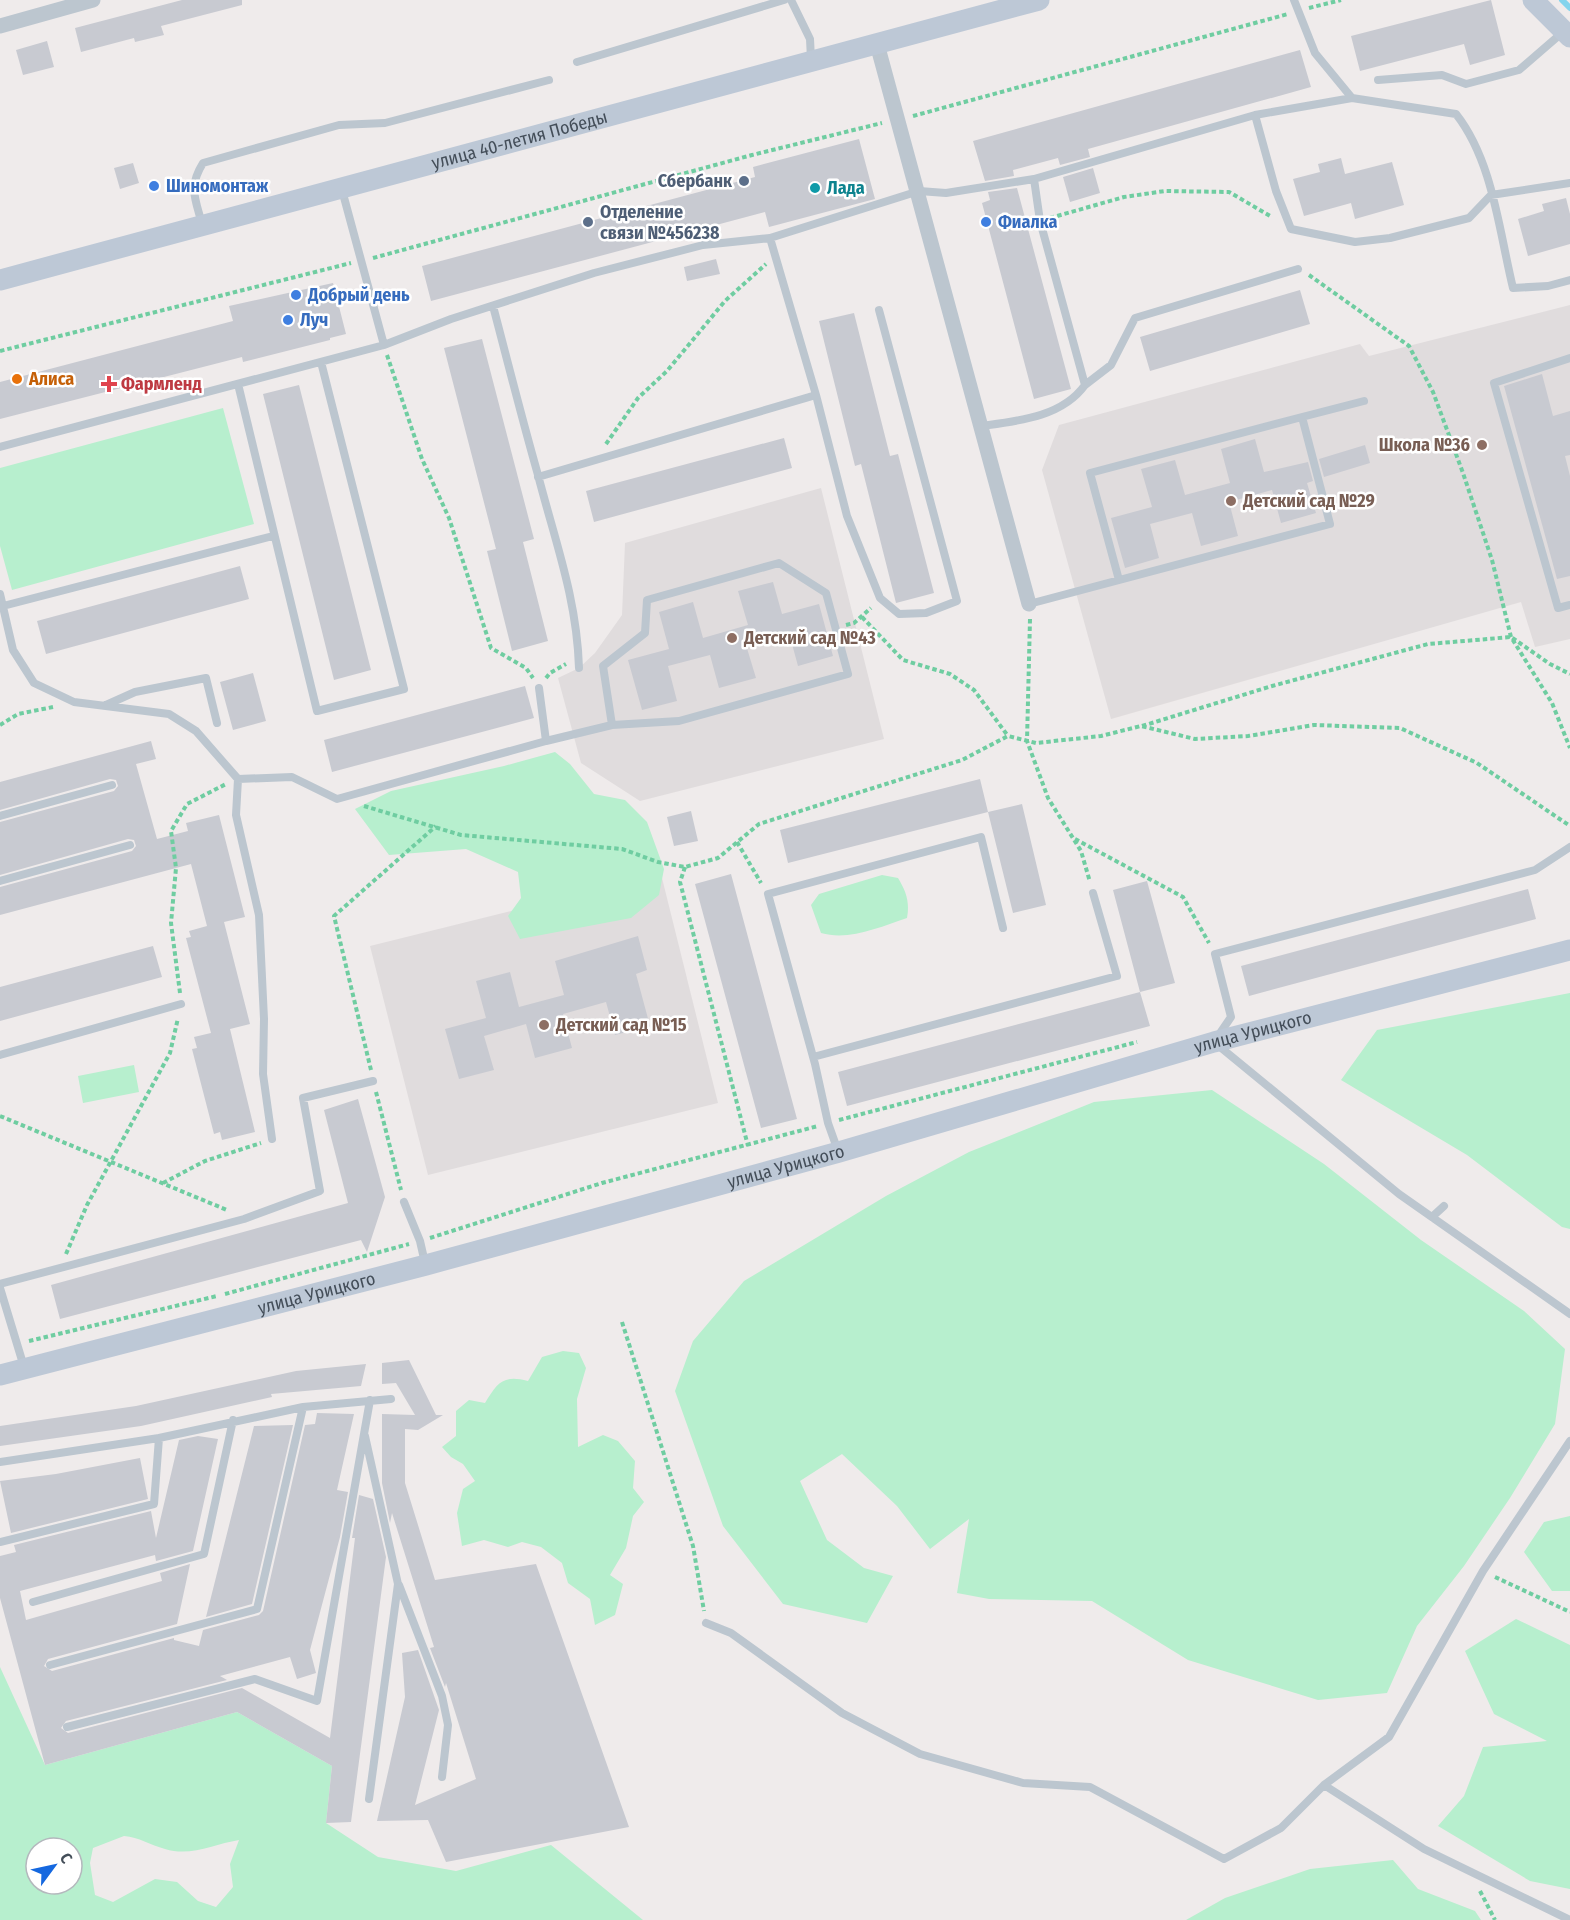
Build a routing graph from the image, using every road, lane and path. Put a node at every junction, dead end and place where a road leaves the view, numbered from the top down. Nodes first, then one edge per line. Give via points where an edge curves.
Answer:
1 (93, 0) edge
2 (784, 0) edge
3 (791, 0) edge
4 (1039, 0) edge
5 (1294, 0) edge
6 (1341, 0) edge
7 (1533, 0) edge
8 (1297, 11) junction
9 (0, 26) edge
10 (1567, 34) edge
11 (877, 44) junction
12 (811, 60) junction
13 (577, 62) dead end
14 (549, 80) dead end
15 (1378, 80) dead end
16 (1352, 98) junction
17 (1255, 115) junction
18 (899, 120) junction
19 (1034, 179) junction
20 (1570, 183) edge
21 (342, 189) junction
22 (919, 191) junction
23 (1491, 195) junction
24 (1040, 221) junction
25 (203, 226) junction
26 (1291, 228) junction
27 (770, 238) junction
28 (775, 257) junction
29 (362, 261) junction
30 (1298, 268) joint
31 (0, 280) edge
32 (1570, 280) edge
33 (493, 306) junction
34 (879, 310) dead end
35 (384, 345) junction
36 (0, 351) edge
37 (1570, 358) edge
38 (321, 362) junction
39 (238, 384) junction
40 (1085, 385) junction
41 (816, 395) junction
42 (1364, 402) dead end
43 (1302, 417) junction
44 (982, 426) junction
45 (0, 447) edge
46 (586, 463) junction
47 (538, 477) junction
48 (273, 536) junction
49 (1119, 580) junction
50 (0, 594) edge
51 (880, 598) junction
52 (1029, 604) junction
53 (1570, 605) edge
54 (3, 606) junction
55 (862, 617) junction
56 (836, 628) junction
57 (1511, 637) junction
58 (579, 658) junction
59 (579, 668) dead end
60 (1570, 674) edge
61 (539, 688) junction
62 (74, 702) junction
63 (104, 706) junction
64 (217, 723) dead end
65 (0, 725) edge
66 (612, 725) junction
67 (1141, 726) junction
68 (1008, 736) junction
69 (546, 741) junction
70 (1027, 741) junction
71 (1570, 748) edge
72 (238, 778) junction
73 (111, 784) dead end
74 (337, 799) junction
75 (0, 816) edge
76 (436, 826) junction
77 (1570, 826) edge
78 (1073, 837) junction
79 (737, 842) junction
80 (130, 845) dead end
81 (1570, 847) edge
82 (685, 867) junction
83 (0, 881) edge
84 (1093, 893) joint
85 (768, 894) junction
86 (1003, 928) dead end
87 (1570, 950) edge
88 (1215, 954) junction
89 (181, 1004) dead end
90 (1139, 1041) dead end
91 (1214, 1042) junction
92 (0, 1055) edge
93 (813, 1057) junction
94 (373, 1081) junction
95 (0, 1116) edge
96 (828, 1123) junction
97 (272, 1139) joint
98 (748, 1146) junction
99 (839, 1152) junction
100 (162, 1183) junction
101 (404, 1202) joint
102 (1443, 1206) dead end
103 (1432, 1217) junction
104 (244, 1219) junction
105 (420, 1241) junction
106 (426, 1265) junction
107 (0, 1286) edge
108 (1570, 1314) edge
109 (622, 1322) dead end
110 (18, 1344) junction
111 (25, 1369) junction
112 (0, 1375) edge
113 (391, 1399) dead end
114 (370, 1400) junction
115 (303, 1407) junction
116 (233, 1420) junction
117 (364, 1431) junction
118 (159, 1438) junction
119 (1570, 1441) edge
120 (0, 1462) edge
121 (0, 1542) edge
122 (1484, 1571) junction
123 (398, 1584) junction
124 (33, 1602) dead end
125 (1570, 1612) edge
126 (706, 1623) joint
127 (50, 1665) dead end
128 (67, 1727) dead end
129 (442, 1777) dead end
130 (1324, 1785) junction
131 (369, 1799) dead end
132 (1469, 1871) junction
133 (1495, 1920) edge
134 (1570, 1920) edge

1 - 9 street
2 - 13 lane
3 - 12 lane via 810,39
4 - 11 street, улица 40-летия Победы
5 - 8 lane
6 - 8 path
7 - 10 street
8 - 16 lane via 1315,52
8 - 18 path
10 - 15 lane via 1519,70 1466,84 1442,75
11 - 12 street, улица 40-летия Победы
11 - 18 street
12 - 21 street, улица 40-летия Победы
14 - 25 lane via 385,123 339,125 203,163 194,178 193,194
16 - 17 lane
16 - 23 lane via 1456,114 1472,134
17 - 19 lane
17 - 26 lane via 1276,191
18 - 22 street
18 - 29 path via 752,155
19 - 22 lane via 946,193
19 - 24 lane
20 - 23 lane
21 - 25 street, улица 40-летия Победы
21 - 29 lane
22 - 27 lane
22 - 44 street
23 - 26 lane via 1469,218 1390,238 1354,242
23 - 32 lane via 1513,288
24 - 26 path via 1124,197 1164,191 1229,192
24 - 40 lane
25 - 31 street, улица 40-летия Победы
27 - 28 lane
27 - 33 lane via 703,245 594,273
28 - 41 lane
28 - 46 path via 725,301
29 - 35 lane
29 - 36 path
30 - 40 lane via 1135,318 1111,365
30 - 57 path via 1409,346 1433,392 1463,473 1492,560
33 - 35 lane
33 - 47 lane
34 - 51 lane via 957,601 926,613 898,614
35 - 38 lane
35 - 61 path via 422,459 449,518 491,648 526,668
37 - 53 lane via 1494,383 1558,608
38 - 39 lane
38 - 48 lane via 404,689 317,711
39 - 45 lane
39 - 48 lane
40 - 44 lane via 1076,398 1032,419
41 - 46 lane
41 - 51 lane via 847,516
42 - 43 lane
43 - 49 lane via 1330,524
43 - 49 lane via 1090,473
44 - 52 street
46 - 47 lane
47 - 58 lane via 563,560 578,630
48 - 54 lane
49 - 52 lane
50 - 54 lane
51 - 55 path
52 - 70 path
54 - 62 lane via 13,650 34,683
55 - 56 path
55 - 68 path via 903,660 950,674 974,690
56 - 66 lane via 848,674 679,721
56 - 66 lane via 826,593 779,562 647,600 645,633 603,666
57 - 60 path
57 - 67 path via 1428,644
57 - 71 path via 1552,703
58 - 59 lane
58 - 61 path via 550,673
61 - 69 lane
62 - 63 lane
62 - 65 path via 18,714
63 - 64 lane via 135,692 206,678
63 - 72 lane via 169,714 196,731
66 - 69 lane
67 - 70 path via 1101,736
67 - 77 path via 1194,739 1248,736 1314,725 1400,728 1477,763
68 - 70 path
68 - 79 path via 962,760 759,824
69 - 74 lane
70 - 78 path via 1048,798
72 - 74 lane via 292,777
72 - 97 lane via 236,815 259,915 263,1074
73 - 75 lane
74 - 76 path
76 - 82 path via 462,835 622,849
76 - 94 path via 334,916
78 - 84 path via 1081,850
78 - 88 path via 1183,897
79 - 82 path via 718,858
79 - 85 path
80 - 83 lane
81 - 88 lane via 1534,870
82 - 98 path via 680,882
84 - 93 lane via 1117,976
85 - 86 lane via 981,837
85 - 93 lane
87 - 91 street, улица Урицкого
88 - 91 lane via 1231,1017
89 - 92 lane
90 - 96 path
91 - 99 street, улица Урицкого
91 - 103 lane
93 - 96 lane
94 - 101 path
94 - 104 lane via 303,1098 320,1191
95 - 100 path
96 - 98 path
96 - 99 lane
97 - 100 path via 205,1161
98 - 105 path via 602,1183
99 - 106 street, улица Урицкого
100 - 104 path
101 - 105 lane
102 - 103 lane
103 - 108 lane
104 - 107 lane
105 - 106 lane
105 - 110 path via 220,1296
106 - 111 street, улица Урицкого
107 - 110 lane
109 - 126 path via 693,1546
110 - 111 lane
111 - 112 street, улица Урицкого
113 - 114 lane
114 - 115 lane
114 - 117 lane
115 - 116 lane
115 - 127 lane via 257,1609
116 - 118 lane
116 - 124 lane via 204,1554
117 - 123 lane
117 - 128 lane via 317,1701 255,1679
118 - 120 lane
118 - 121 lane via 154,1504
119 - 122 lane
122 - 125 path
122 - 130 lane via 1389,1737
123 - 129 lane via 442,1696 448,1725
123 - 131 lane
126 - 130 lane via 731,1633 842,1713 920,1754 1023,1783 1090,1787 1224,1859 1281,1828
130 - 132 lane via 1424,1849
132 - 133 path
132 - 134 lane

